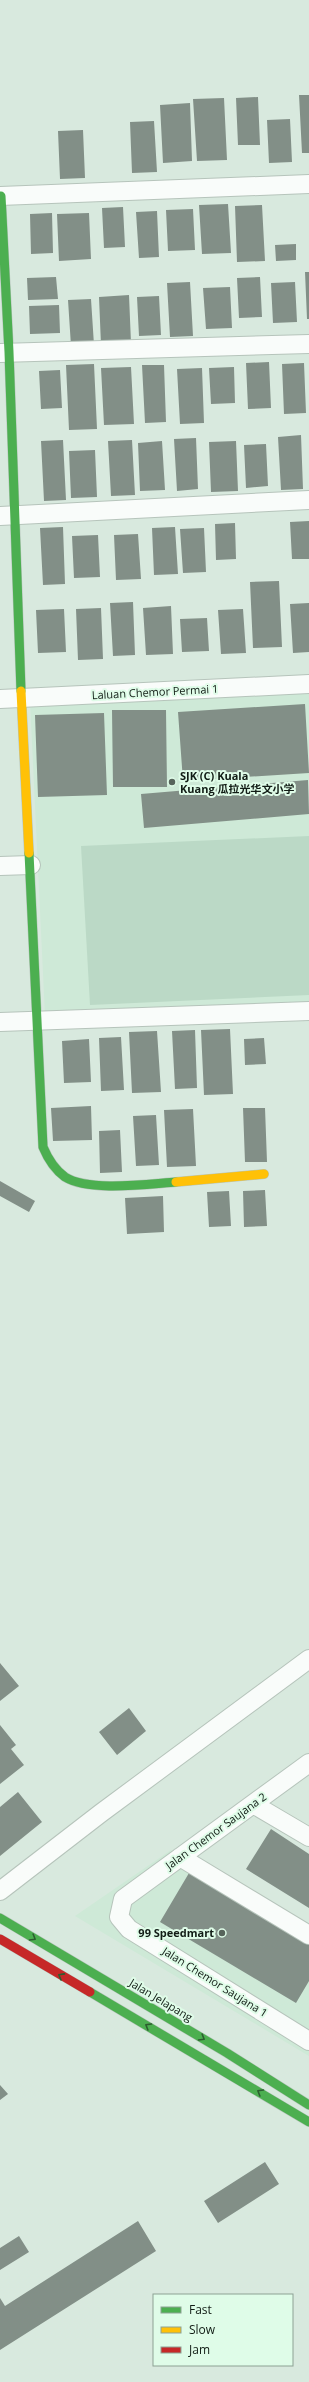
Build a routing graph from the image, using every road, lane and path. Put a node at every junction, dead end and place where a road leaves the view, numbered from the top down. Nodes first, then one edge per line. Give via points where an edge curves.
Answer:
1 (309, 184) edge
2 (0, 196) edge
3 (309, 344) edge
4 (5, 352) edge
5 (309, 500) edge
6 (8, 516) edge
7 (309, 684) edge
8 (21, 698) junction
9 (0, 699) edge
10 (31, 865) junction
11 (0, 866) edge
12 (309, 1011) edge
13 (0, 1022) edge
14 (36, 1022) junction
15 (264, 1174) dead end
16 (309, 1659) edge
17 (309, 1763) edge
18 (253, 1804) junction
19 (309, 1837) edge
20 (180, 1857) junction
21 (0, 1891) edge
22 (123, 1899) joint
23 (0, 1918) edge
24 (309, 1935) edge
25 (0, 1939) edge
26 (309, 2041) edge
27 (305, 2101) edge
28 (309, 2122) edge

1 - 2 street
2 - 4 street
3 - 4 street
4 - 6 street
5 - 6 street
6 - 8 street
7 - 8 street, Laluan Chemor Permai 1
8 - 9 street, Laluan Chemor Permai 1
8 - 10 street
10 - 11 street
10 - 14 street
12 - 14 street
13 - 14 street
14 - 15 street via 43,1146 51,1166 70,1180 105,1186
16 - 21 street
17 - 18 street, Jalan Chemor Saujana 2
18 - 19 street
18 - 20 street, Jalan Chemor Saujana 2
20 - 22 street, Jalan Chemor Saujana 2
20 - 24 street
22 - 26 street, Jalan Chemor Saujana 1 via 120,1917 129,1929
23 -> 27 street, Jalan Jelapang
28 -> 25 street

